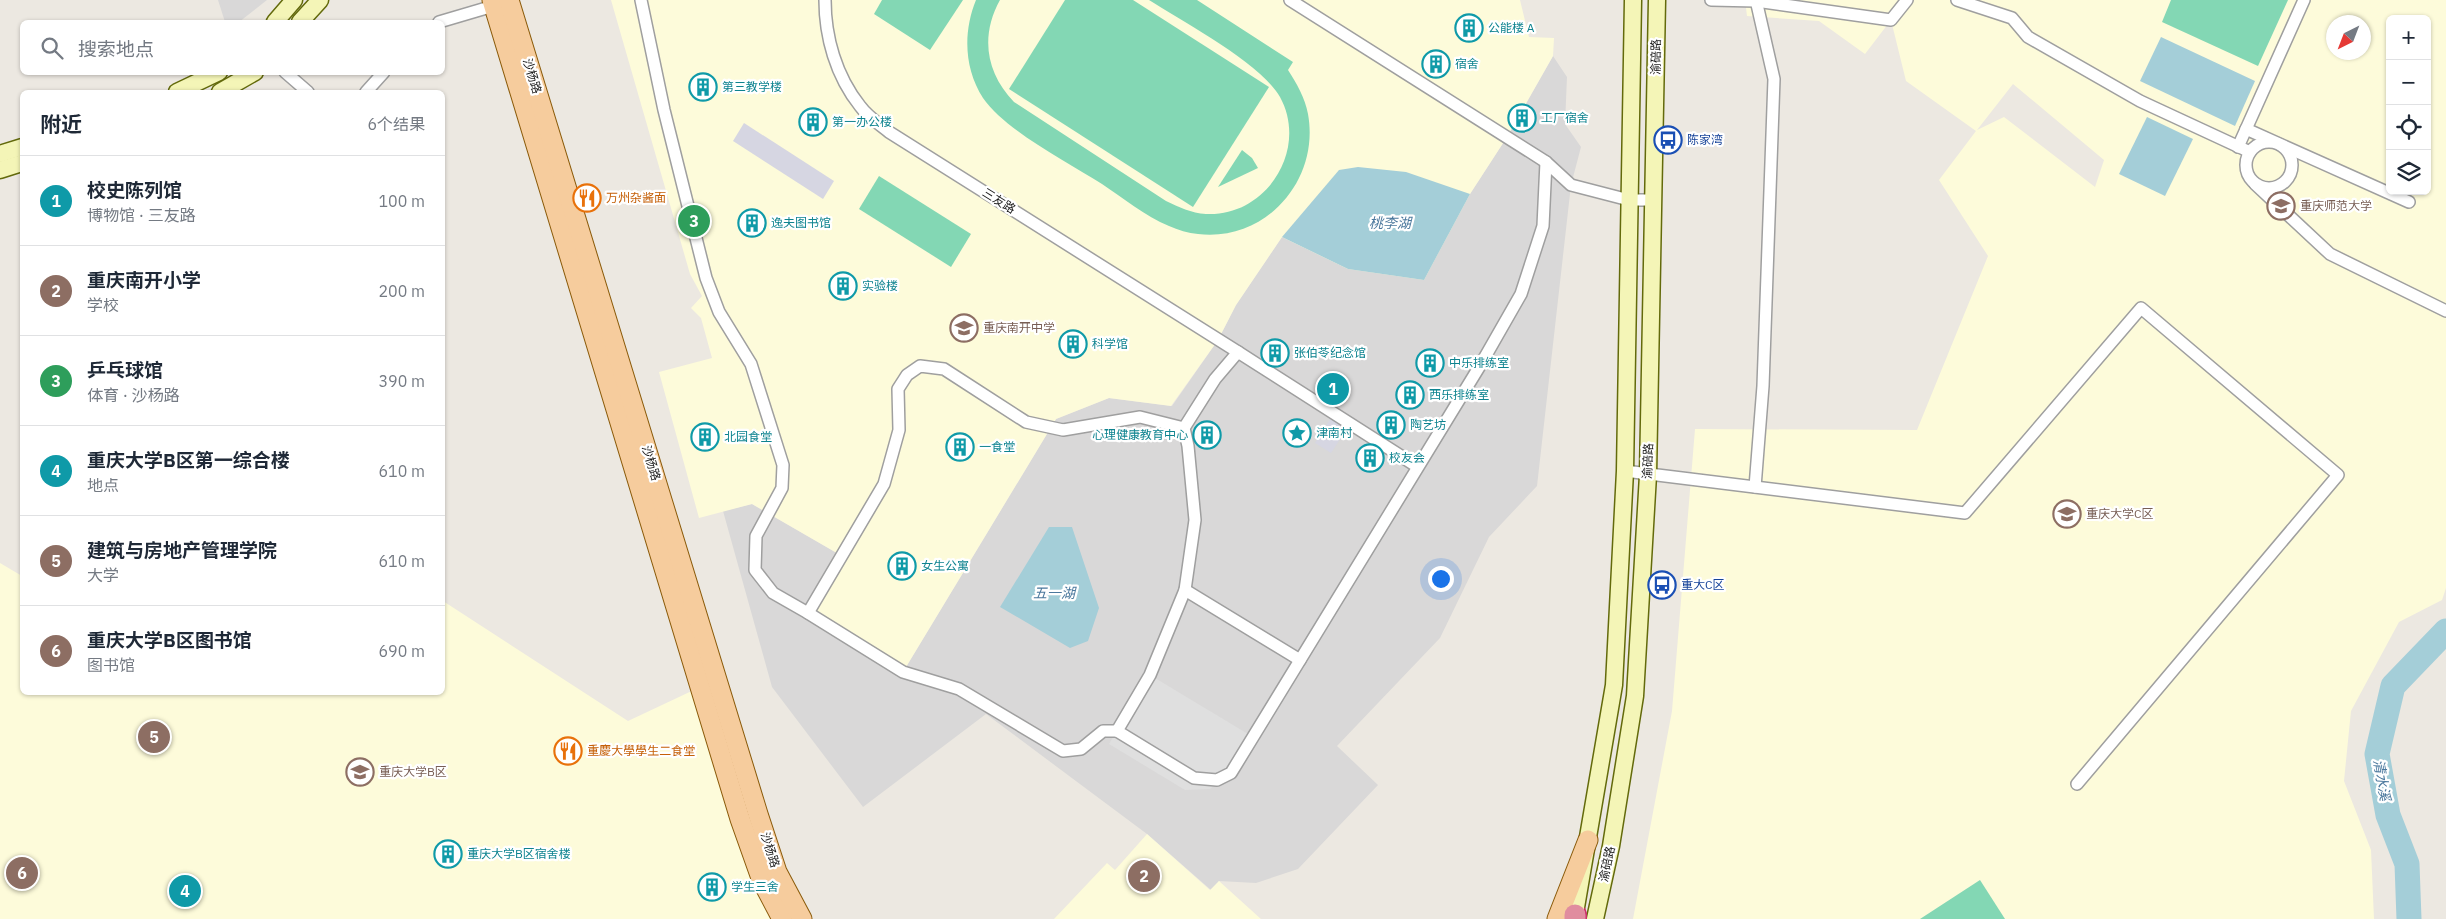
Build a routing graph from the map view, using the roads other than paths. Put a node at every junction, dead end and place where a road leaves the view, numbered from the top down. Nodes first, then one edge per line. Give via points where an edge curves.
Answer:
1 (294, 0) edge
2 (320, 0) edge
3 (641, 0) edge
4 (824, 0) edge
5 (1290, 0) edge
6 (1633, 0) edge
7 (1657, 0) edge
8 (1711, 0) edge
9 (1756, 0) edge
10 (1907, 0) edge
11 (1957, 0) edge
12 (2304, 0) edge
13 (501, 2) edge
14 (277, 20) edge
15 (302, 20) edge
16 (445, 20) edge
17 (213, 75) edge
18 (251, 75) edge
19 (288, 75) edge
20 (381, 75) edge
21 (182, 90) edge
22 (224, 90) edge
23 (306, 90) edge
24 (368, 90) edge
25 (2246, 129) junction
26 (2277, 143) junction
27 (2238, 147) junction
28 (20, 148) edge
29 (2250, 152) junction
30 (0, 154) edge
31 (1546, 162) junction
32 (20, 164) edge
33 (0, 170) edge
34 (2255, 184) junction
35 (1629, 200) junction
36 (1654, 200) junction
37 (2409, 202) dead end
38 (2446, 310) edge
39 (1238, 352) junction
40 (1184, 428) junction
41 (1418, 466) junction
42 (1625, 471) junction
43 (1648, 475) junction
44 (1755, 487) junction
45 (1185, 590) junction
46 (808, 613) junction
47 (1300, 660) junction
48 (1117, 730) junction
49 (2077, 784) dead end
50 (1588, 840) joint
51 (1575, 918) edge
52 (782, 919) edge
53 (802, 919) edge

1 - 14 main road
2 - 15 main road
3 - 46 street via 664,110 706,278 719,312 751,364 783,465 782,488 756,536 756,570 773,593
4 - 39 street, 三友路 via 831,50 842,76 860,106 889,132
5 - 31 street
6 - 35 main road, 渝碚路
7 - 36 main road, 渝碚路
8 - 9 street
9 - 10 street via 1891,20
9 - 44 street via 1774,79 1763,386
11 - 27 street via 2012,18 2036,42 2140,101
12 - 25 street
13 - 16 street
13 - 52 main road, 沙杨路 via 740,819 762,881
13 - 53 main road, 沙杨路 via 777,872
17 - 21 main road
18 - 22 main road
19 - 23 street
20 - 24 street
25 - 26 street
25 - 27 street
26 - 29 street via 2262,143
26 - 34 street via 2288,152 2293,166 2288,179 2276,187
26 - 37 street
27 - 29 street
28 - 30 main road
29 - 34 street via 2247,172
31 - 35 street via 1571,185
31 - 41 street via 1543,226 1521,294
32 - 33 main road
34 - 38 street via 2330,254
35 - 36 street
35 - 42 main road, 渝碚路
36 - 43 main road, 渝碚路
39 - 40 street via 1215,379
39 - 41 street, 三友路
40 - 45 street via 1195,520
40 - 46 street via 1140,417 1064,430 1026,422 944,369 920,366 906,375 898,389 899,430 884,484
41 - 47 street
42 - 43 street
42 - 50 main road, 渝碚路 via 1614,685
43 - 44 street
43 - 51 main road, 渝碚路 via 1634,696 1611,846
44 - 49 street via 1965,513 2141,308 2338,475
45 - 47 street
45 - 48 street via 1150,675
46 - 48 street via 903,672 960,689 1063,751 1081,748 1103,731
47 - 48 street via 1231,773 1217,780 1194,778
50 - 51 main road

